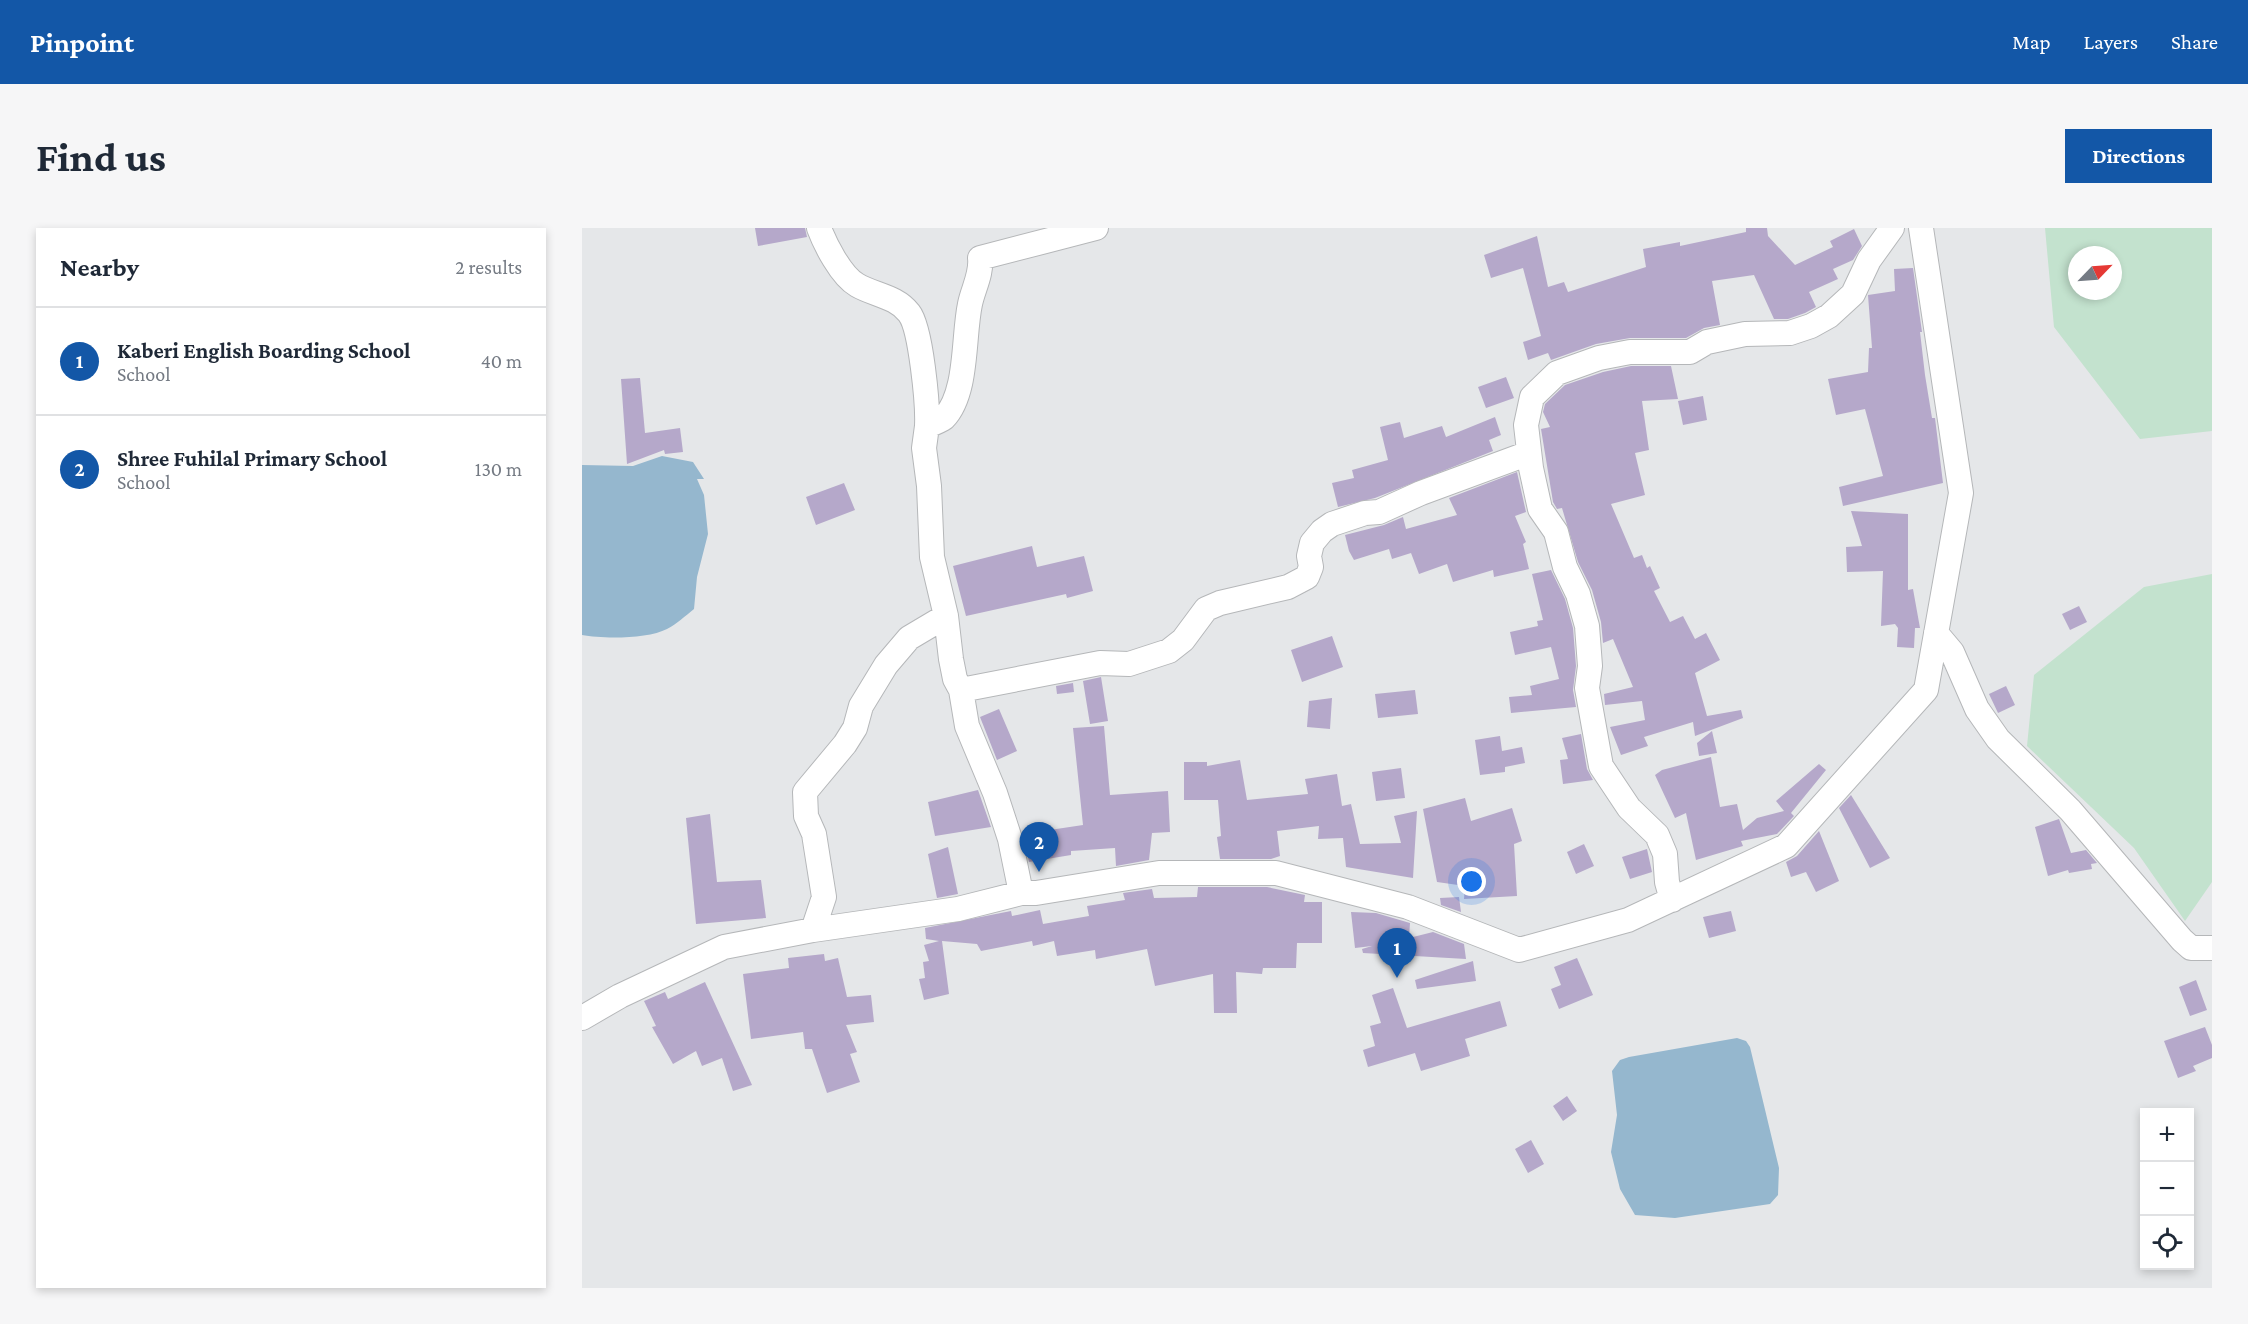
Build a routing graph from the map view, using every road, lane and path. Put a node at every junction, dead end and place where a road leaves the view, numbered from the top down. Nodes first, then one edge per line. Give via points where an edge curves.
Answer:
1 (819, 228) edge
2 (1096, 228) edge
3 (1892, 228) edge
4 (1921, 228) edge
5 (927, 426) junction
6 (1529, 453) junction
7 (946, 616) junction
8 (1936, 633) junction
9 (961, 690) junction
10 (1022, 893) junction
11 (1672, 900) junction
12 (813, 930) junction
13 (2212, 948) edge
14 (582, 1018) edge

1 - 5 street via 827,249 856,285 884,294 910,313 920,348
2 - 5 street via 980,258 957,392 943,418
3 - 6 street via 1869,260 1853,294 1811,326 1790,333 1745,334 1707,342 1690,352 1630,352 1557,373 1532,397 1526,425
4 - 8 street via 1961,493
5 - 7 street via 924,448 932,557
6 - 9 street via 1379,512 1332,524 1312,543 1307,577 1287,588 1206,609 1183,640 1169,651 1129,664 1100,663
6 - 11 street via 1540,509 1556,532 1587,626 1588,697 1601,766 1629,808 1657,835 1665,854 1666,882
7 - 9 street via 955,679
7 - 12 street via 909,638 886,665 861,706 855,728 845,744 805,792 806,816 814,834 824,897
8 - 11 street via 1926,690 1786,846
8 - 13 street via 1952,652 1977,709 1998,739 2070,810 2182,940 2191,948
9 - 10 street via 967,726 995,793
10 - 11 street via 1159,873 1276,873 1408,907 1519,951 1628,920
10 - 12 street via 958,909
12 - 14 street via 724,947

